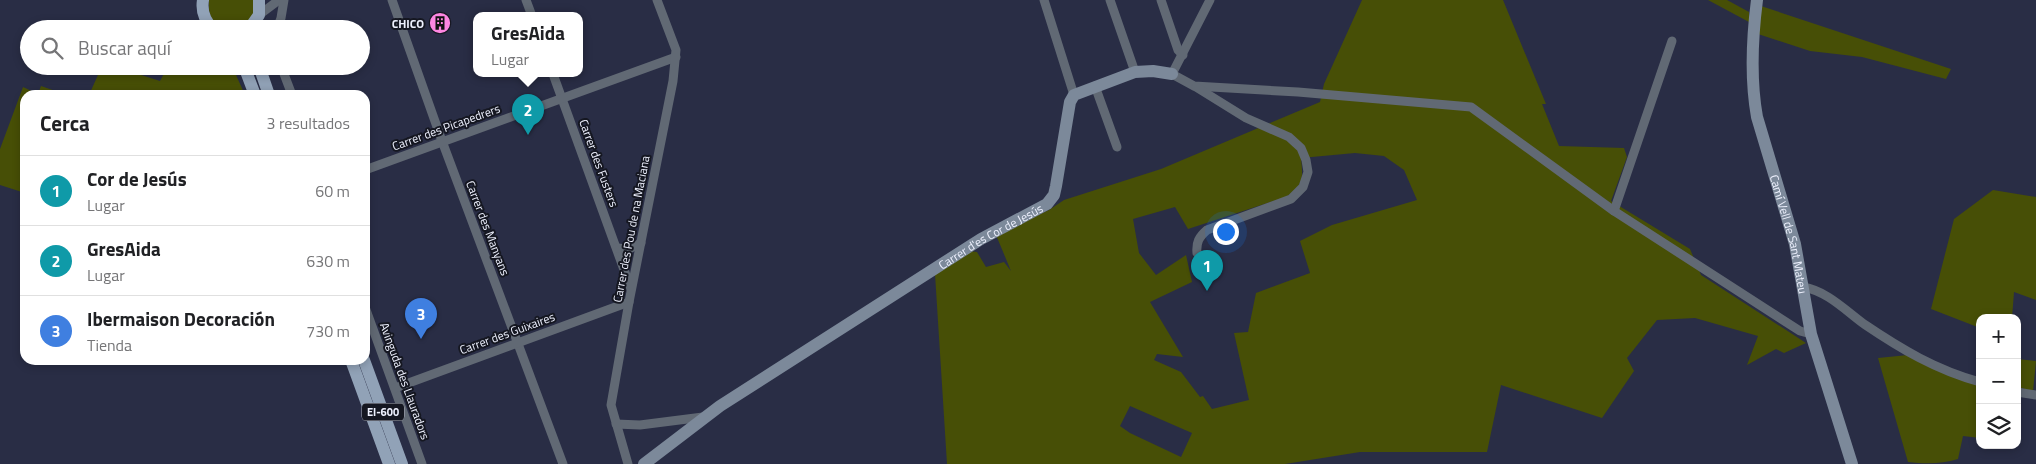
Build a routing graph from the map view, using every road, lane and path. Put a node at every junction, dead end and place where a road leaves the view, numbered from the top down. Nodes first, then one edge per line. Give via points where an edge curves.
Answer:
1 (203, 0) edge
2 (260, 0) edge
3 (279, 0) edge
4 (284, 0) edge
5 (392, 0) edge
6 (526, 0) edge
7 (657, 0) edge
8 (1044, 0) edge
9 (1110, 0) edge
10 (1161, 0) edge
11 (1210, 0) edge
12 (1757, 0) edge
13 (530, 12) edge
14 (206, 20) edge
15 (256, 20) edge
16 (258, 20) edge
17 (280, 20) edge
18 (1672, 41) dead end
19 (1183, 55) junction
20 (676, 57) junction
21 (1135, 72) junction
22 (1172, 74) junction
23 (247, 75) edge
24 (262, 75) edge
25 (285, 75) edge
26 (554, 77) edge
27 (1095, 86) junction
28 (1194, 86) junction
29 (253, 90) edge
30 (266, 90) edge
31 (290, 90) edge
32 (1074, 94) junction
33 (562, 98) junction
34 (442, 141) junction
35 (1117, 147) dead end
36 (370, 168) edge
37 (1614, 211) junction
38 (641, 243) junction
39 (617, 248) junction
40 (1197, 253) dead end
41 (1803, 287) junction
42 (631, 290) junction
43 (629, 302) junction
44 (370, 320) edge
45 (1811, 334) junction
46 (517, 342) junction
47 (353, 365) edge
48 (366, 365) edge
49 (1976, 381) edge
50 (395, 388) junction
51 (2021, 393) edge
52 (2036, 395) edge
53 (703, 417) junction
54 (616, 424) junction
55 (389, 464) edge
56 (402, 464) edge
57 (422, 464) edge
58 (563, 464) edge
59 (628, 464) edge
60 (644, 464) edge
61 (1852, 464) edge

1 - 14 main road
2 - 15 main road
3 - 16 street
4 - 17 street
5 - 34 street, Carrer des Manyans
6 - 13 street
7 - 20 street, Carrer des Pou de na Maciana
8 - 32 street
9 - 21 street
10 - 19 street via 1178,50
11 - 19 street
12 - 41 street, Camí Vell de Sant Mateu via 1752,49 1753,96 1762,137 1795,244
18 - 37 street
19 - 22 street
20 - 33 street, Carrer des Picapedrers
20 - 38 street, Carrer des Pou de na Maciana
21 - 22 street
21 - 27 street
22 - 28 street
23 - 29 main road
24 - 30 main road
25 - 31 street
26 - 33 street, Carrer des Fusters
27 - 32 street
27 - 35 street
28 - 37 street via 1471,107
28 - 40 street via 1246,118 1289,137 1301,148 1308,172 1303,187 1291,199 1207,230 1196,244
32 - 53 street, Carrer d'es Cor de Jesús via 1054,195 1046,204 975,243
33 - 34 street, Carrer des Picapedrers
33 - 39 street, Carrer des Fusters
34 - 36 street, Carrer des Picapedrers
34 - 46 street, Carrer des Manyans
37 - 45 street via 1800,331
38 - 39 street via 634,248
38 - 42 street, Carrer des Pou de na Maciana
39 - 42 street, Carrer des Fusters
41 - 45 street, Camí Vell de Sant Mateu
41 - 49 street via 1822,293 1918,359
42 - 43 street, Carrer des Pou de na Maciana
43 - 46 street, Carrer des Guixaires
43 - 54 street, Carrer des Pou de na Maciana via 611,405
44 - 50 street, Avinguda des Llauradors
45 - 61 street, Camí Vell de Sant Mateu
46 - 50 street, Carrer des Guixaires
46 - 58 street, Carrer des Manyans
47 - 55 main road, EI-600
48 - 56 main road, EI-600
50 - 57 street, Avinguda des Llauradors
51 - 52 street
53 - 54 street via 640,425
53 - 60 street, Carrer d'es Cor de Jesús
54 - 59 street, Carrer des Pou de na Maciana

